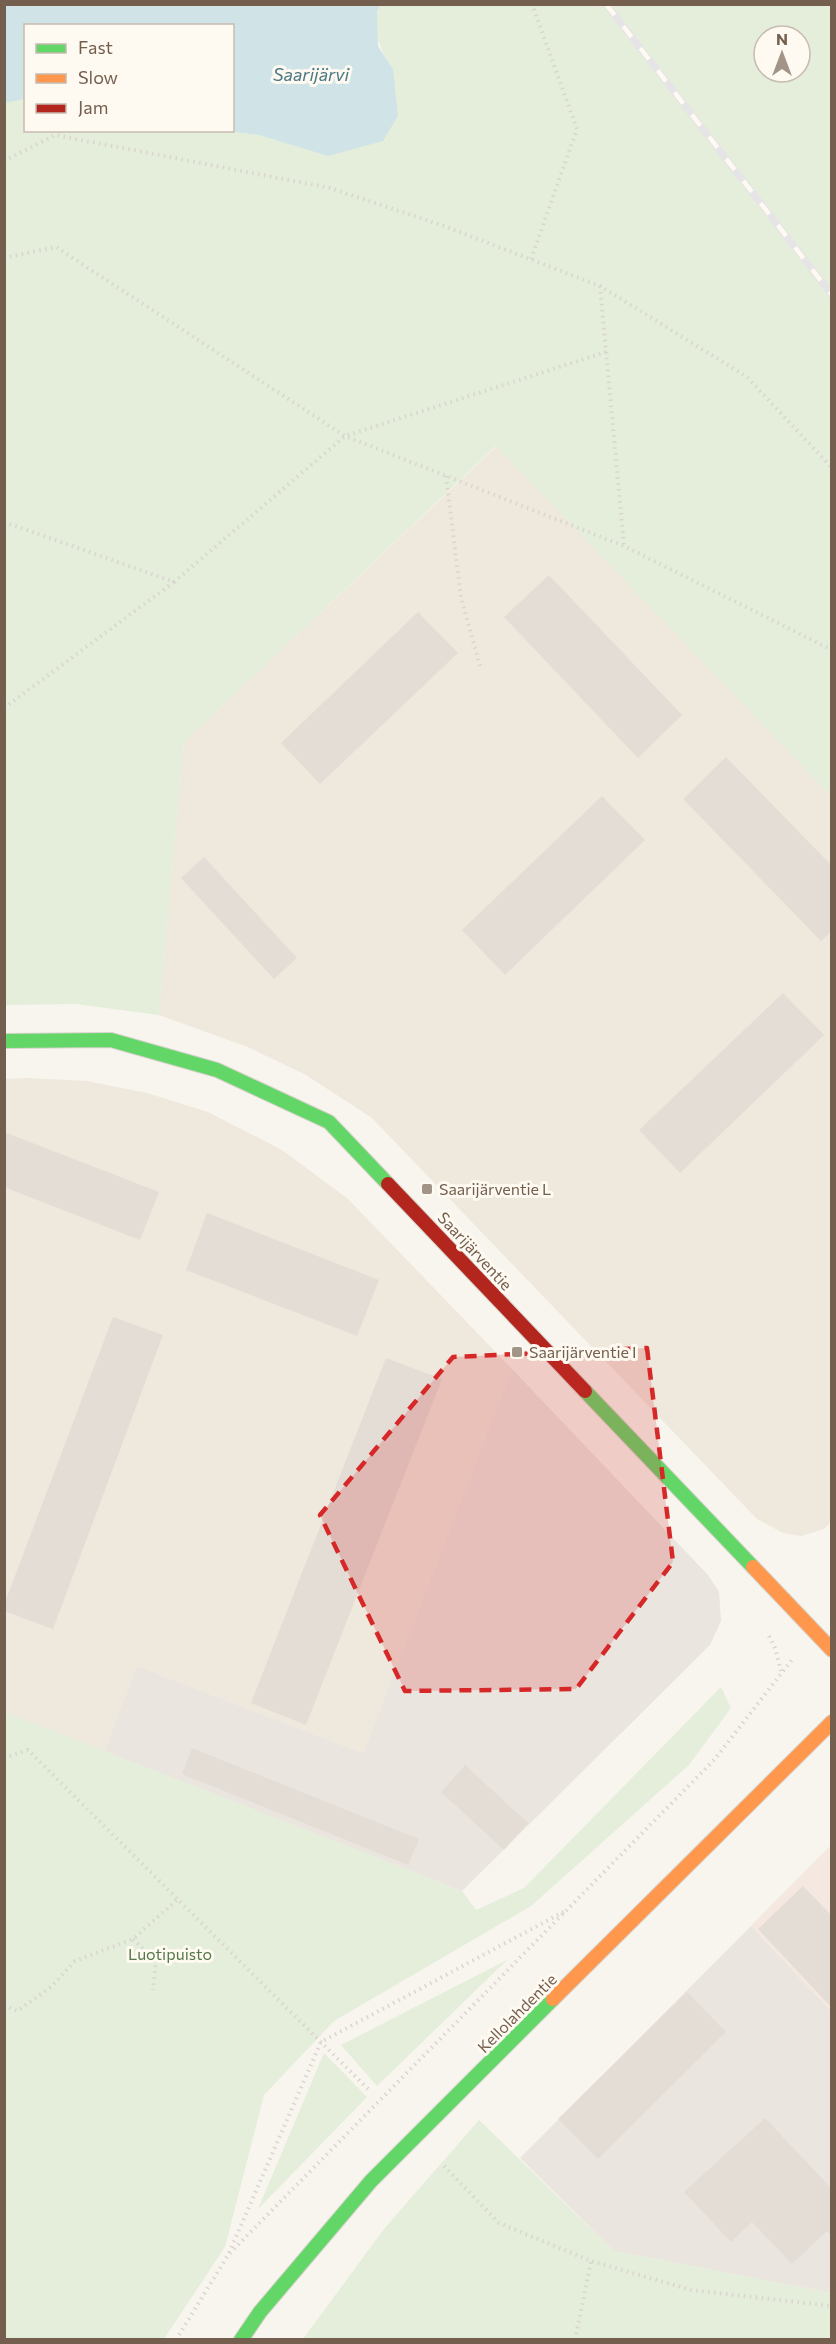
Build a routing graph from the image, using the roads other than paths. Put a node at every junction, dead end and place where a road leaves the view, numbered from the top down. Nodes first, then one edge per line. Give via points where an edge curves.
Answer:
1 (4, 1041) edge
2 (831, 1650) edge
3 (831, 1722) edge
4 (241, 2340) edge

1 - 2 street, Saarijärventie via 111,1040 217,1070 329,1122
3 - 4 street, Kellolahdentie via 371,2181 260,2312

